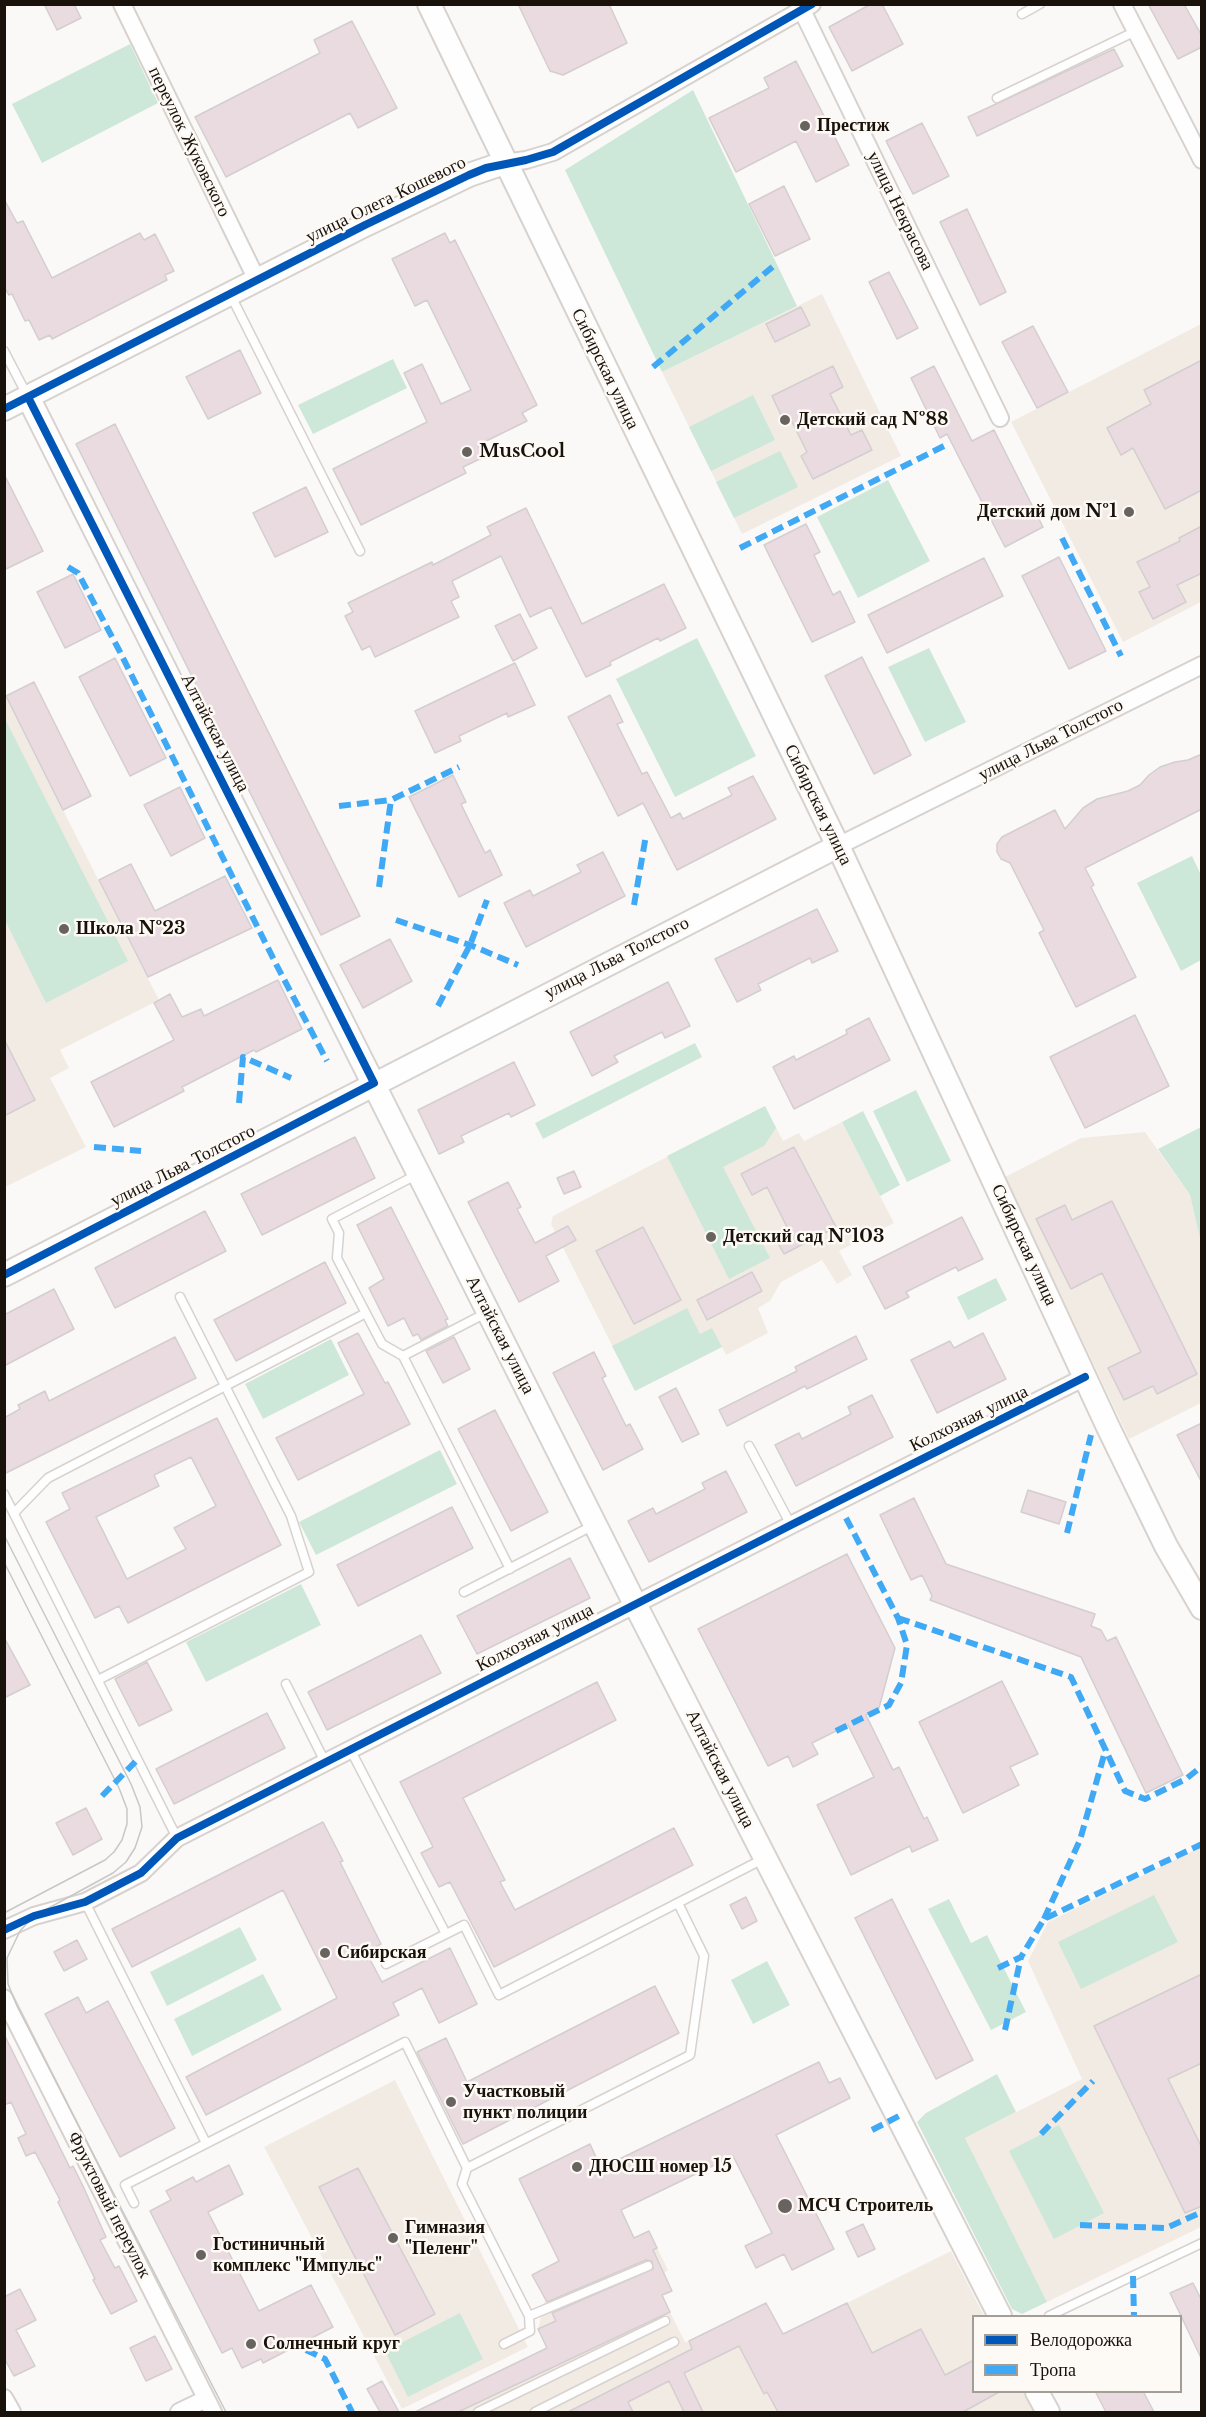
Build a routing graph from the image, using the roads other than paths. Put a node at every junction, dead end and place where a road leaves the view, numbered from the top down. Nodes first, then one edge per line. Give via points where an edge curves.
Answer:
1 (122, 4) edge
2 (429, 4) edge
3 (1040, 4) edge
4 (1122, 4) edge
5 (804, 6) edge
6 (1022, 14) dead end
7 (1136, 31) junction
8 (997, 98) dead end
9 (1202, 160) edge
10 (504, 163) junction
11 (257, 280) junction
12 (230, 294) junction
13 (4, 351) edge
14 (28, 397) junction
15 (4, 409) edge
16 (1000, 418) dead end
17 (360, 551) dead end
18 (1202, 665) edge
19 (838, 846) junction
20 (374, 1083) junction
21 (420, 1174) junction
22 (4, 1275) edge
23 (180, 1297) dead end
24 (488, 1312) junction
25 (366, 1313) junction
26 (403, 1356) junction
27 (1085, 1377) junction
28 (225, 1386) junction
29 (749, 1446) dead end
30 (4, 1494) edge
31 (14, 1514) junction
32 (595, 1525) junction
33 (791, 1525) junction
34 (510, 1569) junction
35 (464, 1592) dead end
36 (635, 1604) junction
37 (1202, 1608) edge
38 (98, 1680) junction
39 (286, 1684) dead end
40 (351, 1749) junction
41 (325, 1762) junction
42 (177, 1838) junction
43 (766, 1858) junction
44 (85, 1902) junction
45 (678, 1903) junction
46 (4, 1930) edge
47 (446, 1934) junction
48 (386, 1964) dead end
49 (4, 1998) edge
50 (206, 2143) junction
51 (467, 2169) junction
52 (134, 2203) dead end
53 (1202, 2242) edge
54 (648, 2266) dead end
55 (999, 2315) edge
56 (1052, 2315) edge
57 (529, 2316) junction
58 (665, 2320) dead end
59 (674, 2342) dead end
60 (504, 2344) dead end
61 (1038, 2393) edge
62 (4, 2398) edge
63 (210, 2406) edge
64 (12, 2412) edge
65 (179, 2412) edge
66 (478, 2412) edge
67 (535, 2412) edge
68 (1048, 2412) edge

1 - 11 street, переулок Жуковского
2 - 10 main road, Сибирская улица
3 - 6 lane
4 - 7 street
5 - 10 street, улица Олега Кошевого via 553,152
5 - 16 street, улица Некрасова
7 - 8 lane
7 - 9 street
10 - 11 main road, улица Олега Кошевого via 458,180
10 - 19 main road, Сибирская улица
11 - 12 main road, улица Олега Кошевого
12 - 14 main road, улица Олега Кошевого
12 - 17 lane
13 - 14 lane, Алтайская улица
14 - 15 main road, улица Олега Кошевого
14 - 20 main road, Алтайская улица
18 - 19 street, улица Льва Толстого
19 - 20 main road, улица Льва Толстого
19 - 27 main road, Сибирская улица
20 - 21 main road, Алтайская улица
20 - 22 main road, улица Льва Толстого
21 - 24 main road, Алтайская улица
21 - 25 lane via 332,1219 339,1233 337,1258
23 - 28 lane
24 - 26 lane
24 - 32 main road, Алтайская улица
25 - 26 lane via 382,1344
25 - 28 lane
26 - 34 lane
27 - 33 street, Колхозная улица
27 - 37 main road, Сибирская улица via 1166,1546
28 - 31 lane via 48,1479
28 - 38 lane via 291,1516 309,1572
29 - 33 lane
30 - 31 lane
31 - 38 lane
32 - 34 lane
32 - 36 main road, Алтайская улица
33 - 36 street, Колхозная улица
34 - 35 lane
36 - 40 street, Колхозная улица
36 - 43 main road, Алтайская улица
38 - 42 lane
39 - 41 lane
40 - 41 street, Колхозная улица
40 - 47 lane
41 - 42 street, Колхозная улица
42 - 44 street, Колхозная улица via 141,1873
43 - 45 lane
43 - 55 main road, Алтайская улица
44 - 46 street, Колхозная улица via 34,1916
44 - 50 lane
45 - 47 lane via 499,1995 464,1925
45 - 51 lane via 704,1956 690,2055
47 - 48 lane
49 - 63 street, Фруктовый переулок
50 - 51 lane via 405,2042
50 - 52 lane via 125,2185
51 - 57 lane via 462,2184
53 - 56 lane
54 - 57 lane
57 - 60 lane via 530,2331
58 - 66 lane
59 - 67 lane
61 - 68 main road
62 - 64 street
63 - 65 street

